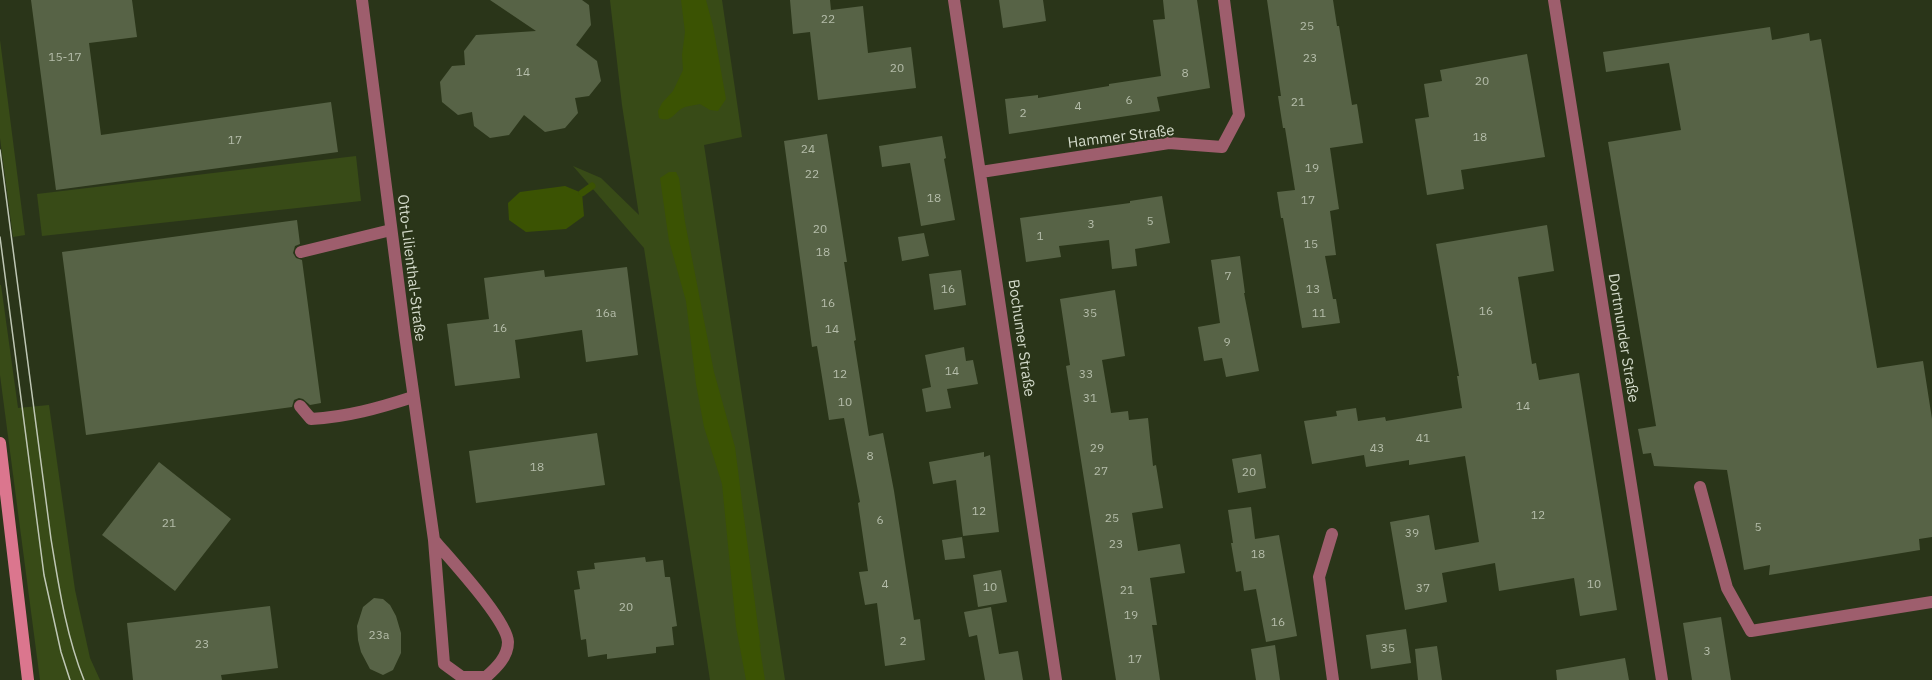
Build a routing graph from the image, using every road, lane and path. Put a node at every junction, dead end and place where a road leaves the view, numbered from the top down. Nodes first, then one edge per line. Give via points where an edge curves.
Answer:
1 (362, 0) edge
2 (954, 0) edge
3 (1224, 0) edge
4 (1554, 0) edge
5 (981, 172) junction
6 (391, 230) junction
7 (301, 252) dead end
8 (413, 397) junction
9 (300, 406) dead end
10 (0, 443) edge
11 (1700, 487) dead end
12 (1332, 534) dead end
13 (434, 540) junction
14 (1932, 602) edge
15 (28, 680) edge
16 (1056, 680) edge
17 (1333, 680) edge
18 (1662, 680) edge

1 - 6 street, Otto-Lilienthal-Straße
2 - 5 street, Bochumer Straße
3 - 5 street, Hammer Straße via 1239,115 1222,147 1169,143
4 - 18 street, Dortmunder Straße
5 - 16 street, Bochumer Straße
6 - 7 street
6 - 8 street, Otto-Lilienthal-Straße
8 - 9 street via 332,417 311,418
8 - 13 street, Otto-Lilienthal-Straße
10 - 15 main road
11 - 14 street via 1728,588 1752,631
12 - 17 street via 1319,577
13 - 13 street, Otto-Lilienthal-Straße via 444,664 462,677 486,677 501,663 508,643 502,624

